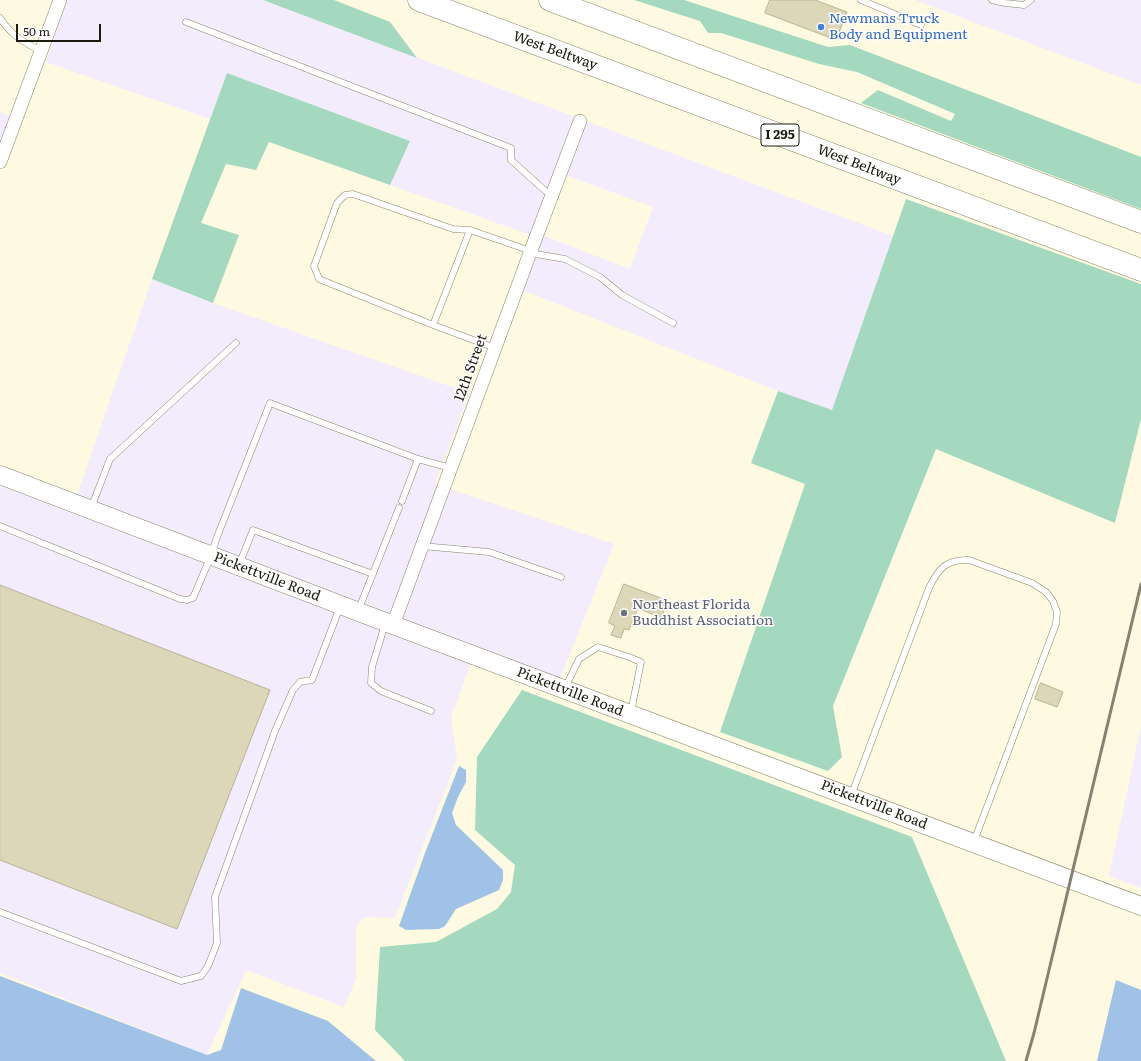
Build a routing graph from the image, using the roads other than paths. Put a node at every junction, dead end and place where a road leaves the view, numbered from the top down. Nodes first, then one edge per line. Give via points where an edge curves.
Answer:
1 (60, 0) edge
2 (419, 0) edge
3 (550, 0) edge
4 (861, 0) edge
5 (992, 0) edge
6 (1031, 0) edge
7 (0, 18) edge
8 (186, 22) dead end
9 (921, 25) dead end
10 (41, 51) junction
11 (580, 121) dead end
12 (1, 159) edge
13 (551, 196) junction
14 (1141, 222) edge
15 (470, 230) junction
16 (530, 252) junction
17 (1141, 270) edge
18 (673, 324) dead end
19 (433, 325) junction
20 (236, 343) dead end
21 (495, 348) junction
22 (418, 459) junction
23 (450, 468) junction
24 (0, 475) edge
25 (402, 501) dead end
26 (398, 508) dead end
27 (90, 510) junction
28 (0, 526) edge
29 (422, 546) junction
30 (211, 556) junction
31 (239, 566) junction
32 (373, 574) junction
33 (561, 577) dead end
34 (341, 606) junction
35 (358, 612) junction
36 (390, 624) junction
37 (564, 690) junction
38 (430, 711) dead end
39 (630, 714) junction
40 (851, 797) junction
41 (974, 843) junction
42 (1141, 906) edge
43 (0, 912) edge

1 - 10 street
2 - 17 highway, West Beltway / I 295
3 - 14 highway
4 - 9 lane
5 - 6 lane via 1024,5
7 - 10 lane via 17,38
8 - 13 lane via 511,148 511,160
10 - 12 street
11 - 13 street, 12th Street
13 - 16 street, 12th Street
15 - 16 lane
15 - 19 lane
15 - 19 lane via 453,229 353,194 345,195 336,203 314,266 319,279
16 - 18 lane via 565,259 600,277 622,295
16 - 21 street, 12th Street
19 - 21 lane
20 - 27 lane via 110,459
21 - 23 street, 12th Street
22 - 23 lane
22 - 25 lane
22 - 30 lane via 270,403
23 - 29 street, 12th Street
24 - 27 street, Pickettville Road
26 - 32 lane
27 - 30 street, Pickettville Road
28 - 30 lane via 187,600 193,598
29 - 33 lane via 489,552
29 - 36 street, 12th Street
30 - 31 street, Pickettville Road
31 - 32 lane via 253,530
31 - 34 street, Pickettville Road
32 - 35 lane
34 - 35 street, Pickettville Road
34 - 43 lane via 312,680 300,682 293,690 275,731 215,897 217,943 201,976 181,981
35 - 36 street, Pickettville Road
36 - 37 street, Pickettville Road
36 - 38 lane via 372,667 371,683 381,691
37 - 39 street, Pickettville Road
37 - 39 lane via 579,659 598,647 629,657 641,662
39 - 40 street, Pickettville Road
40 - 41 street, Pickettville Road
40 - 41 lane via 929,588 940,570 949,562 969,560 1032,583 1046,592 1053,601 1057,612 1056,624
41 - 42 street, Pickettville Road

